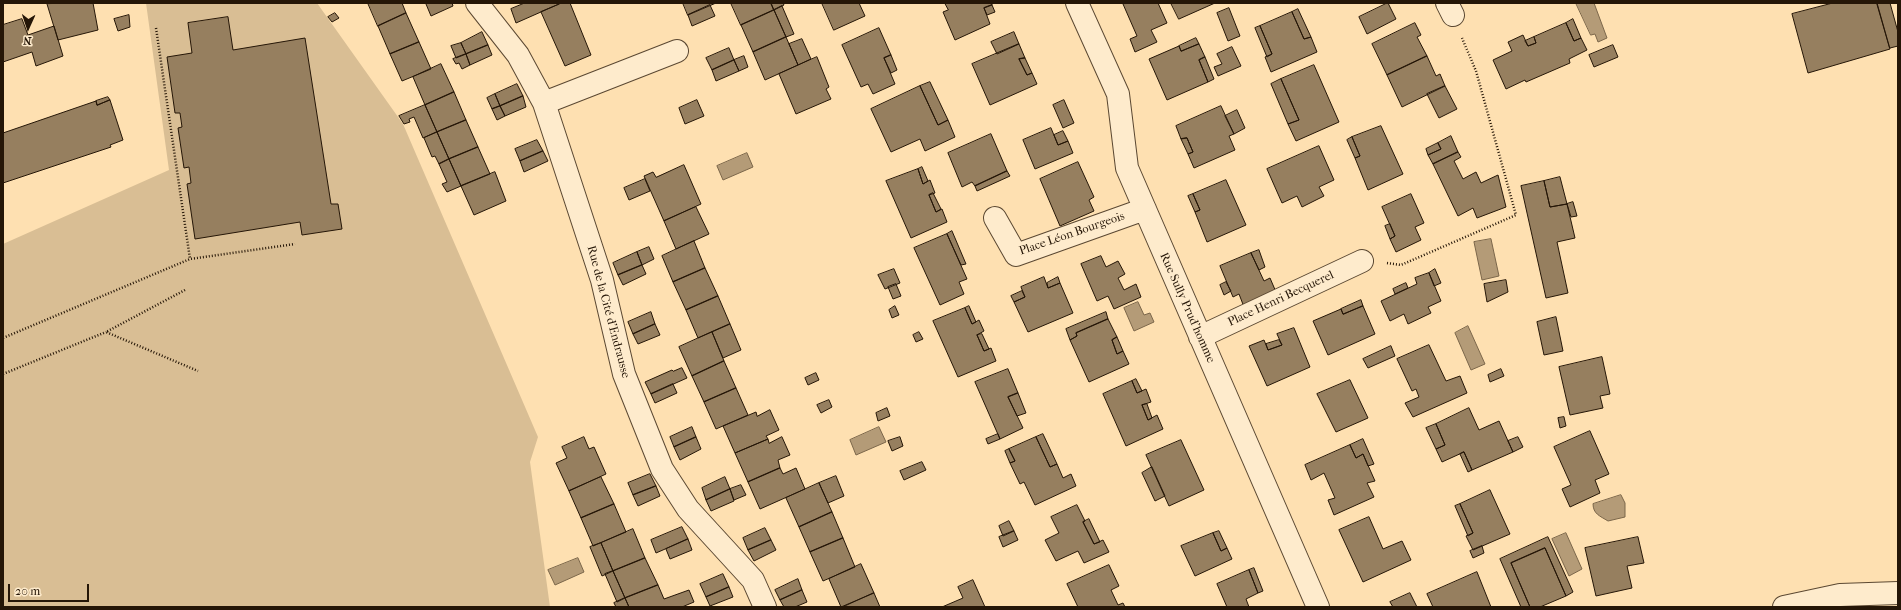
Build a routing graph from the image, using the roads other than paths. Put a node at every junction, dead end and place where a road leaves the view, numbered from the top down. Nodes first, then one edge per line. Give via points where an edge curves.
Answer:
1 (478, 3) edge
2 (1077, 3) edge
3 (677, 51) dead end
4 (544, 103) junction
5 (1145, 209) junction
6 (995, 218) dead end
7 (1362, 261) road end
8 (1200, 337) junction
9 (1898, 593) edge
10 (1797, 605) edge
11 (765, 607) edge
12 (1318, 607) edge

1 - 4 street, Rue de la Cité d'Endrausse via 518,54
2 - 5 street, Rue Sully Prud'homme via 1118,94 1127,168
3 - 4 street
4 - 11 street, Rue de la Cité d'Endrausse via 602,280 624,374 662,469 688,509 753,580
5 - 6 street, Place Léon Bourgeois via 1016,255
5 - 8 street, Rue Sully Prud'homme
7 - 8 street, Place Henri Becquerel
8 - 12 street, Rue Sully Prud'homme
9 - 10 street via 1840,595

